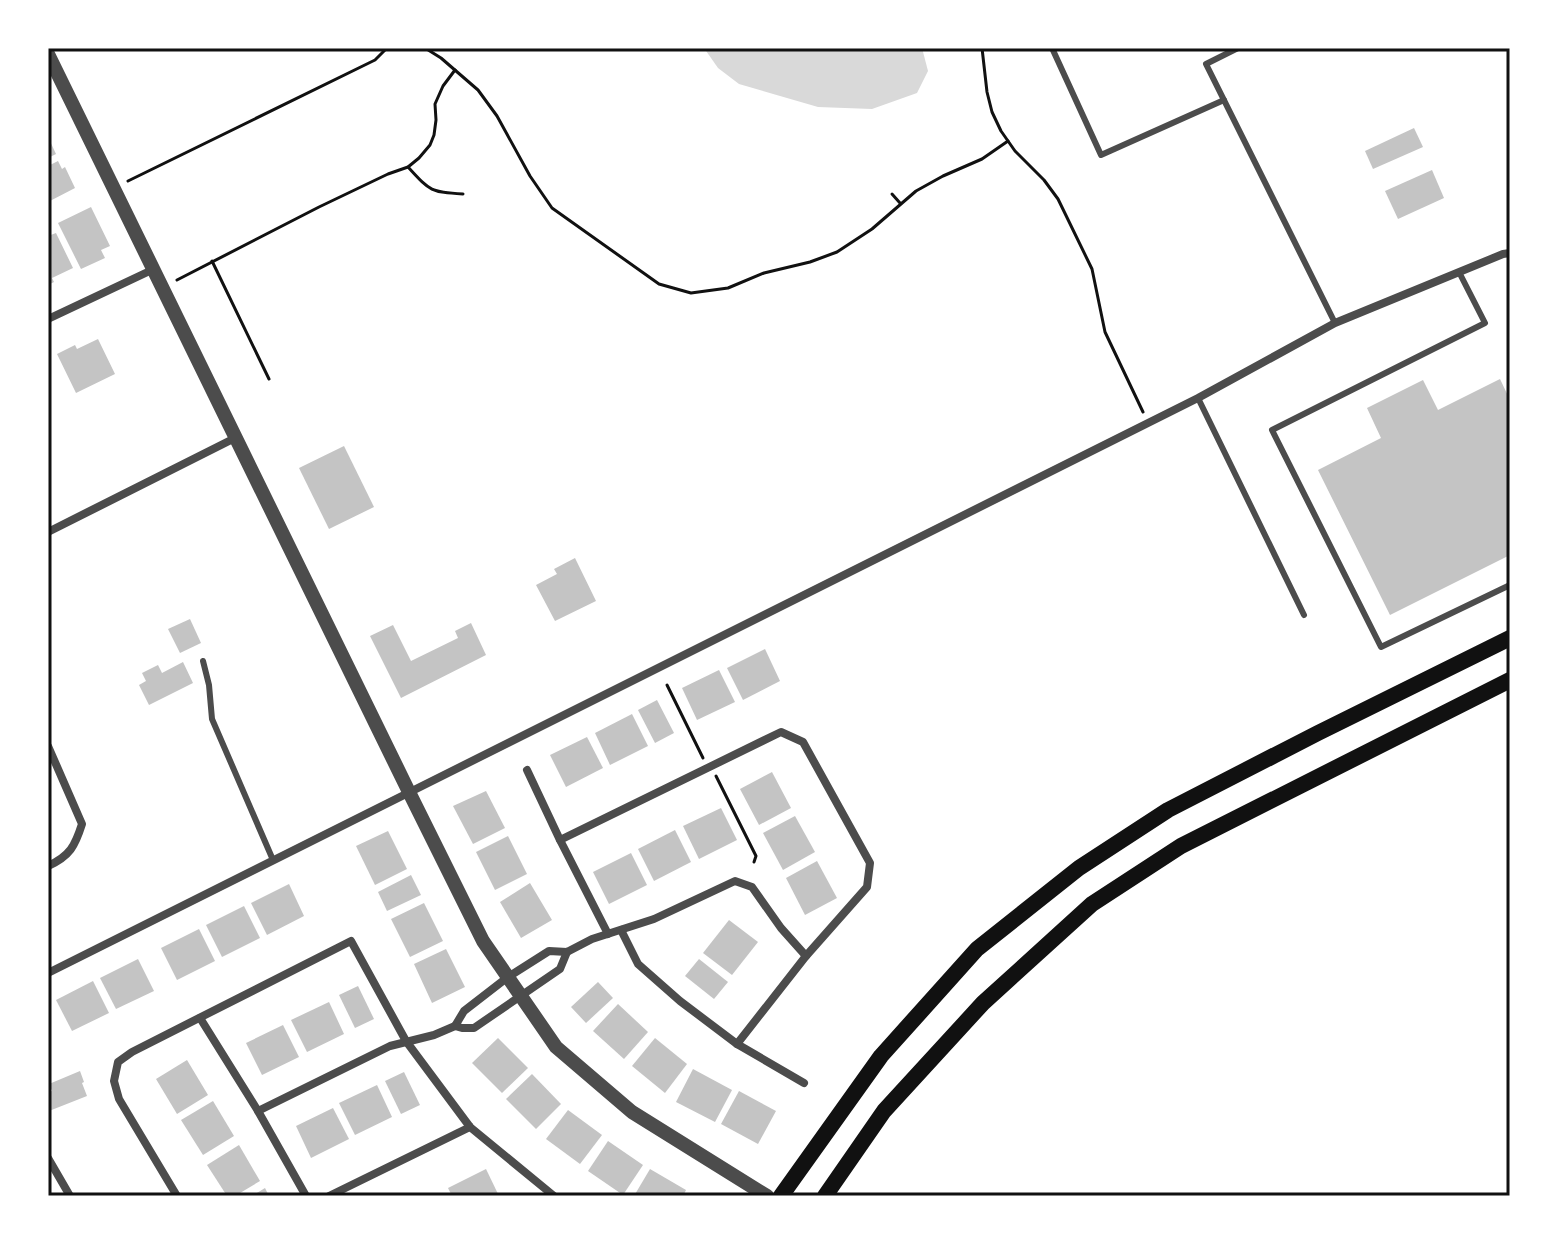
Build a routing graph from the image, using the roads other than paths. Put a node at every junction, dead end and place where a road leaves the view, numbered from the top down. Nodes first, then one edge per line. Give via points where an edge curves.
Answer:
1 (1052, 48) edge
2 (1238, 48) edge
3 (48, 54) edge
4 (1224, 100) junction
5 (1510, 253) edge
6 (154, 269) junction
7 (1459, 272) junction
8 (48, 319) edge
9 (1335, 323) junction
10 (1198, 398) junction
11 (235, 438) junction
12 (48, 532) edge
13 (1510, 585) edge
14 (1304, 615) dead end
15 (1510, 638) edge
16 (203, 661) dead end
17 (1510, 680) edge
18 (48, 746) edge
19 (527, 770) dead end
20 (409, 792) junction
21 (560, 840) junction
22 (273, 860) junction
23 (48, 866) edge
24 (621, 930) junction
25 (608, 934) junction
26 (567, 952) junction
27 (806, 956) junction
28 (48, 973) edge
29 (508, 977) junction
30 (520, 997) junction
31 (200, 1018) junction
32 (455, 1026) junction
33 (406, 1041) junction
34 (737, 1044) junction
35 (804, 1083) dead end
36 (258, 1111) junction
37 (470, 1127) junction
38 (48, 1158) edge
39 (70, 1196) edge
40 (177, 1196) edge
41 (306, 1196) edge
42 (329, 1196) edge
43 (554, 1196) edge
44 (767, 1196) edge
45 (781, 1196) edge
46 (825, 1196) edge

1 - 4 lane via 1101,155
2 - 4 lane via 1206,64
3 - 6 street
4 - 9 lane
5 - 7 street
6 - 8 street
6 - 11 street
7 - 9 street
7 - 13 lane via 1485,323 1272,430 1381,647
9 - 10 street
10 - 14 lane
10 - 20 street
11 - 12 street
11 - 20 street
15 - 45 main road via 1168,810 1079,868 966,961 881,1056
16 - 22 lane via 212,719
17 - 46 main road via 1181,846 1092,904 953,1035 884,1111
18 - 23 street via 82,824 76,843 63,859
19 - 21 street
20 - 22 street
20 - 29 street via 483,941
21 - 25 street
21 - 27 street via 781,732 803,742 870,863 867,887
22 - 28 street
24 - 25 street
24 - 27 street via 735,881 752,887
24 - 34 street via 638,964
25 - 26 street
26 - 29 street via 549,951
26 - 30 street via 560,969
27 - 34 street
29 - 30 street
29 - 32 street via 464,1011
30 - 32 street via 474,1028
30 - 44 street via 556,1047 632,1112
31 - 33 street via 351,941
31 - 36 street
31 - 40 street via 118,1062 114,1081 119,1099
32 - 33 street
33 - 36 street
33 - 37 street
34 - 35 street
36 - 41 street
37 - 42 street
37 - 43 street
38 - 39 street

